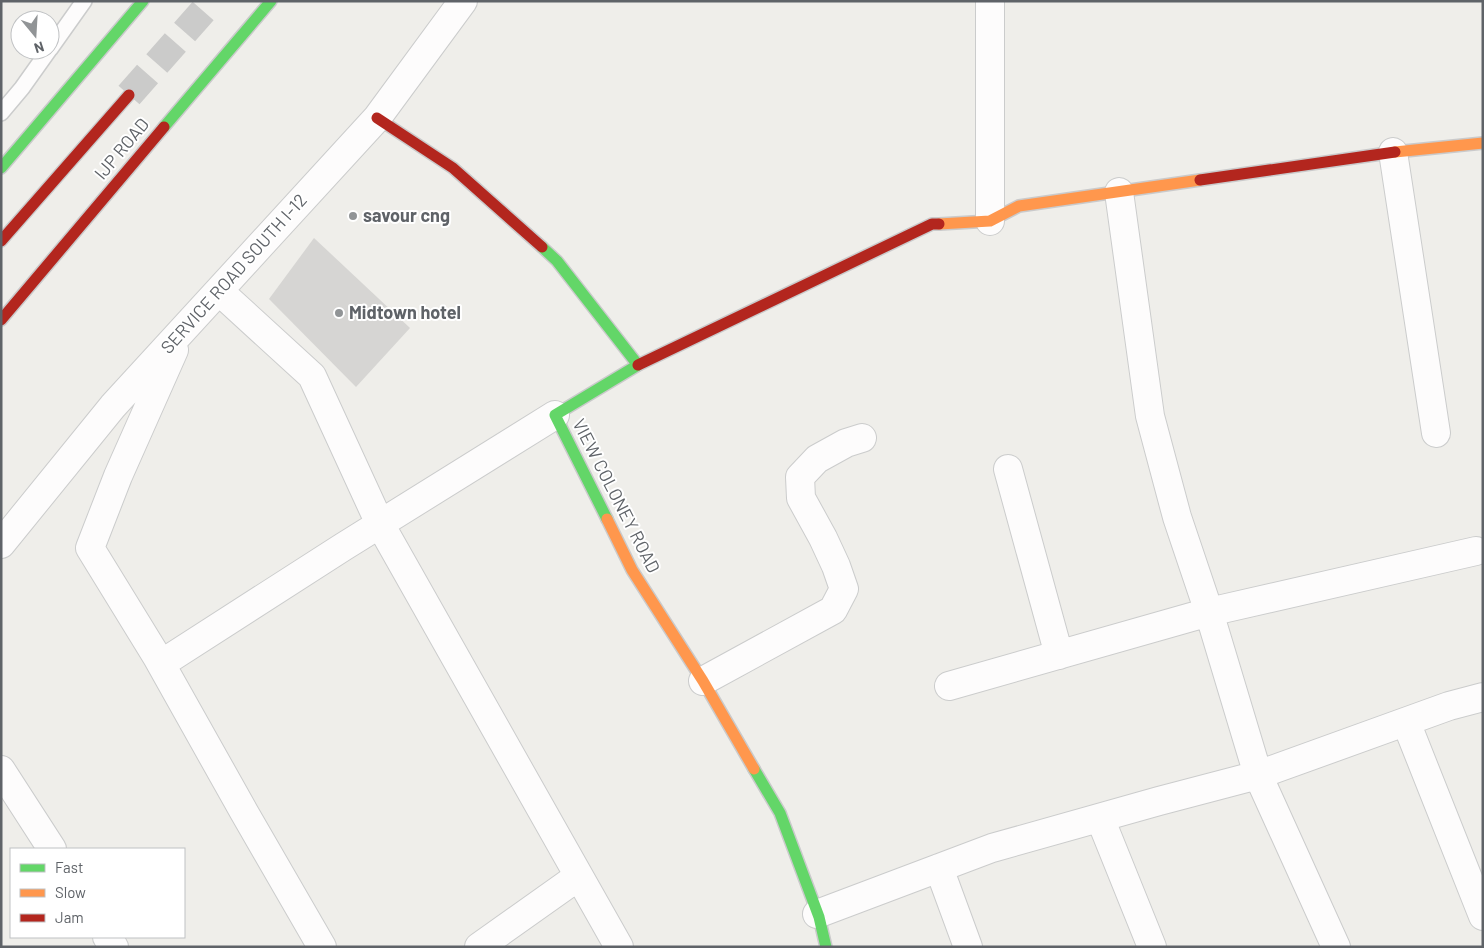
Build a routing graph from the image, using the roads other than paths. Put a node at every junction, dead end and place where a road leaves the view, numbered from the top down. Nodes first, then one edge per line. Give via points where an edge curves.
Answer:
1 (84, 1) edge
2 (143, 1) edge
3 (271, 1) edge
4 (464, 1) edge
5 (990, 1) edge
6 (60, 36) edge
7 (43, 60) edge
8 (129, 95) tunnel mouth
9 (1, 113) edge
10 (377, 118) junction
11 (1483, 143) edge
12 (1393, 152) junction
13 (1, 168) edge
14 (1119, 192) junction
15 (990, 221) junction
16 (1, 241) edge
17 (219, 291) junction
18 (1, 320) edge
19 (183, 330) junction
20 (638, 365) junction
21 (555, 415) junction
22 (1436, 433) dead end
23 (862, 438) dead end
24 (1008, 469) dead end
25 (380, 524) junction
26 (1, 544) edge
27 (1476, 551) dead end
28 (1209, 612) junction
29 (1059, 655) junction
30 (161, 664) junction
31 (703, 681) junction
32 (949, 686) dead end
33 (1483, 697) edge
34 (1406, 722) junction
35 (1, 770) edge
36 (1258, 775) junction
37 (1100, 818) junction
38 (51, 848) edge
39 (939, 868) junction
40 (579, 876) junction
41 (817, 914) junction
42 (1483, 916) edge
43 (322, 947) edge
44 (479, 947) edge
45 (619, 947) edge
46 (826, 947) edge
47 (968, 947) edge
48 (1152, 947) edge
49 (1336, 947) edge

1 - 6 lane
2 - 13 main road
3 - 18 main road, IJP ROAD
4 - 10 street, SERVICE ROAD SOUTH I-12
5 - 15 street
7 - 9 lane
8 - 16 main road
10 - 17 street, SERVICE ROAD SOUTH I-12
10 - 20 main road via 453,168 557,261
11 - 12 main road
12 - 14 main road
12 - 22 street
14 - 15 main road via 1019,206
14 - 28 street via 1150,416 1176,517
15 - 20 main road, VIEW COLONEY ROAD via 932,224
17 - 19 street, SERVICE ROAD SOUTH I-12
17 - 25 street via 312,376
19 - 26 street, SERVICE ROAD SOUTH I-12 via 113,406
19 - 30 street via 90,548
20 - 21 main road, VIEW COLONEY ROAD
21 - 25 street
21 - 31 main road, VIEW COLONEY ROAD via 632,570
23 - 31 street via 817,459 800,477 801,498 823,538 844,589 833,610
24 - 29 street
25 - 30 street
25 - 40 street
27 - 28 street
28 - 29 street
28 - 36 street
29 - 32 street
30 - 43 street
31 - 41 main road, VIEW COLONEY ROAD via 780,813
33 - 34 street
34 - 36 street
34 - 42 street
35 - 38 street
36 - 37 street
36 - 49 street
37 - 39 street via 992,848
37 - 48 street
39 - 41 street
39 - 47 street
40 - 44 street
40 - 45 street
41 - 46 main road, VIEW COLONEY ROAD

